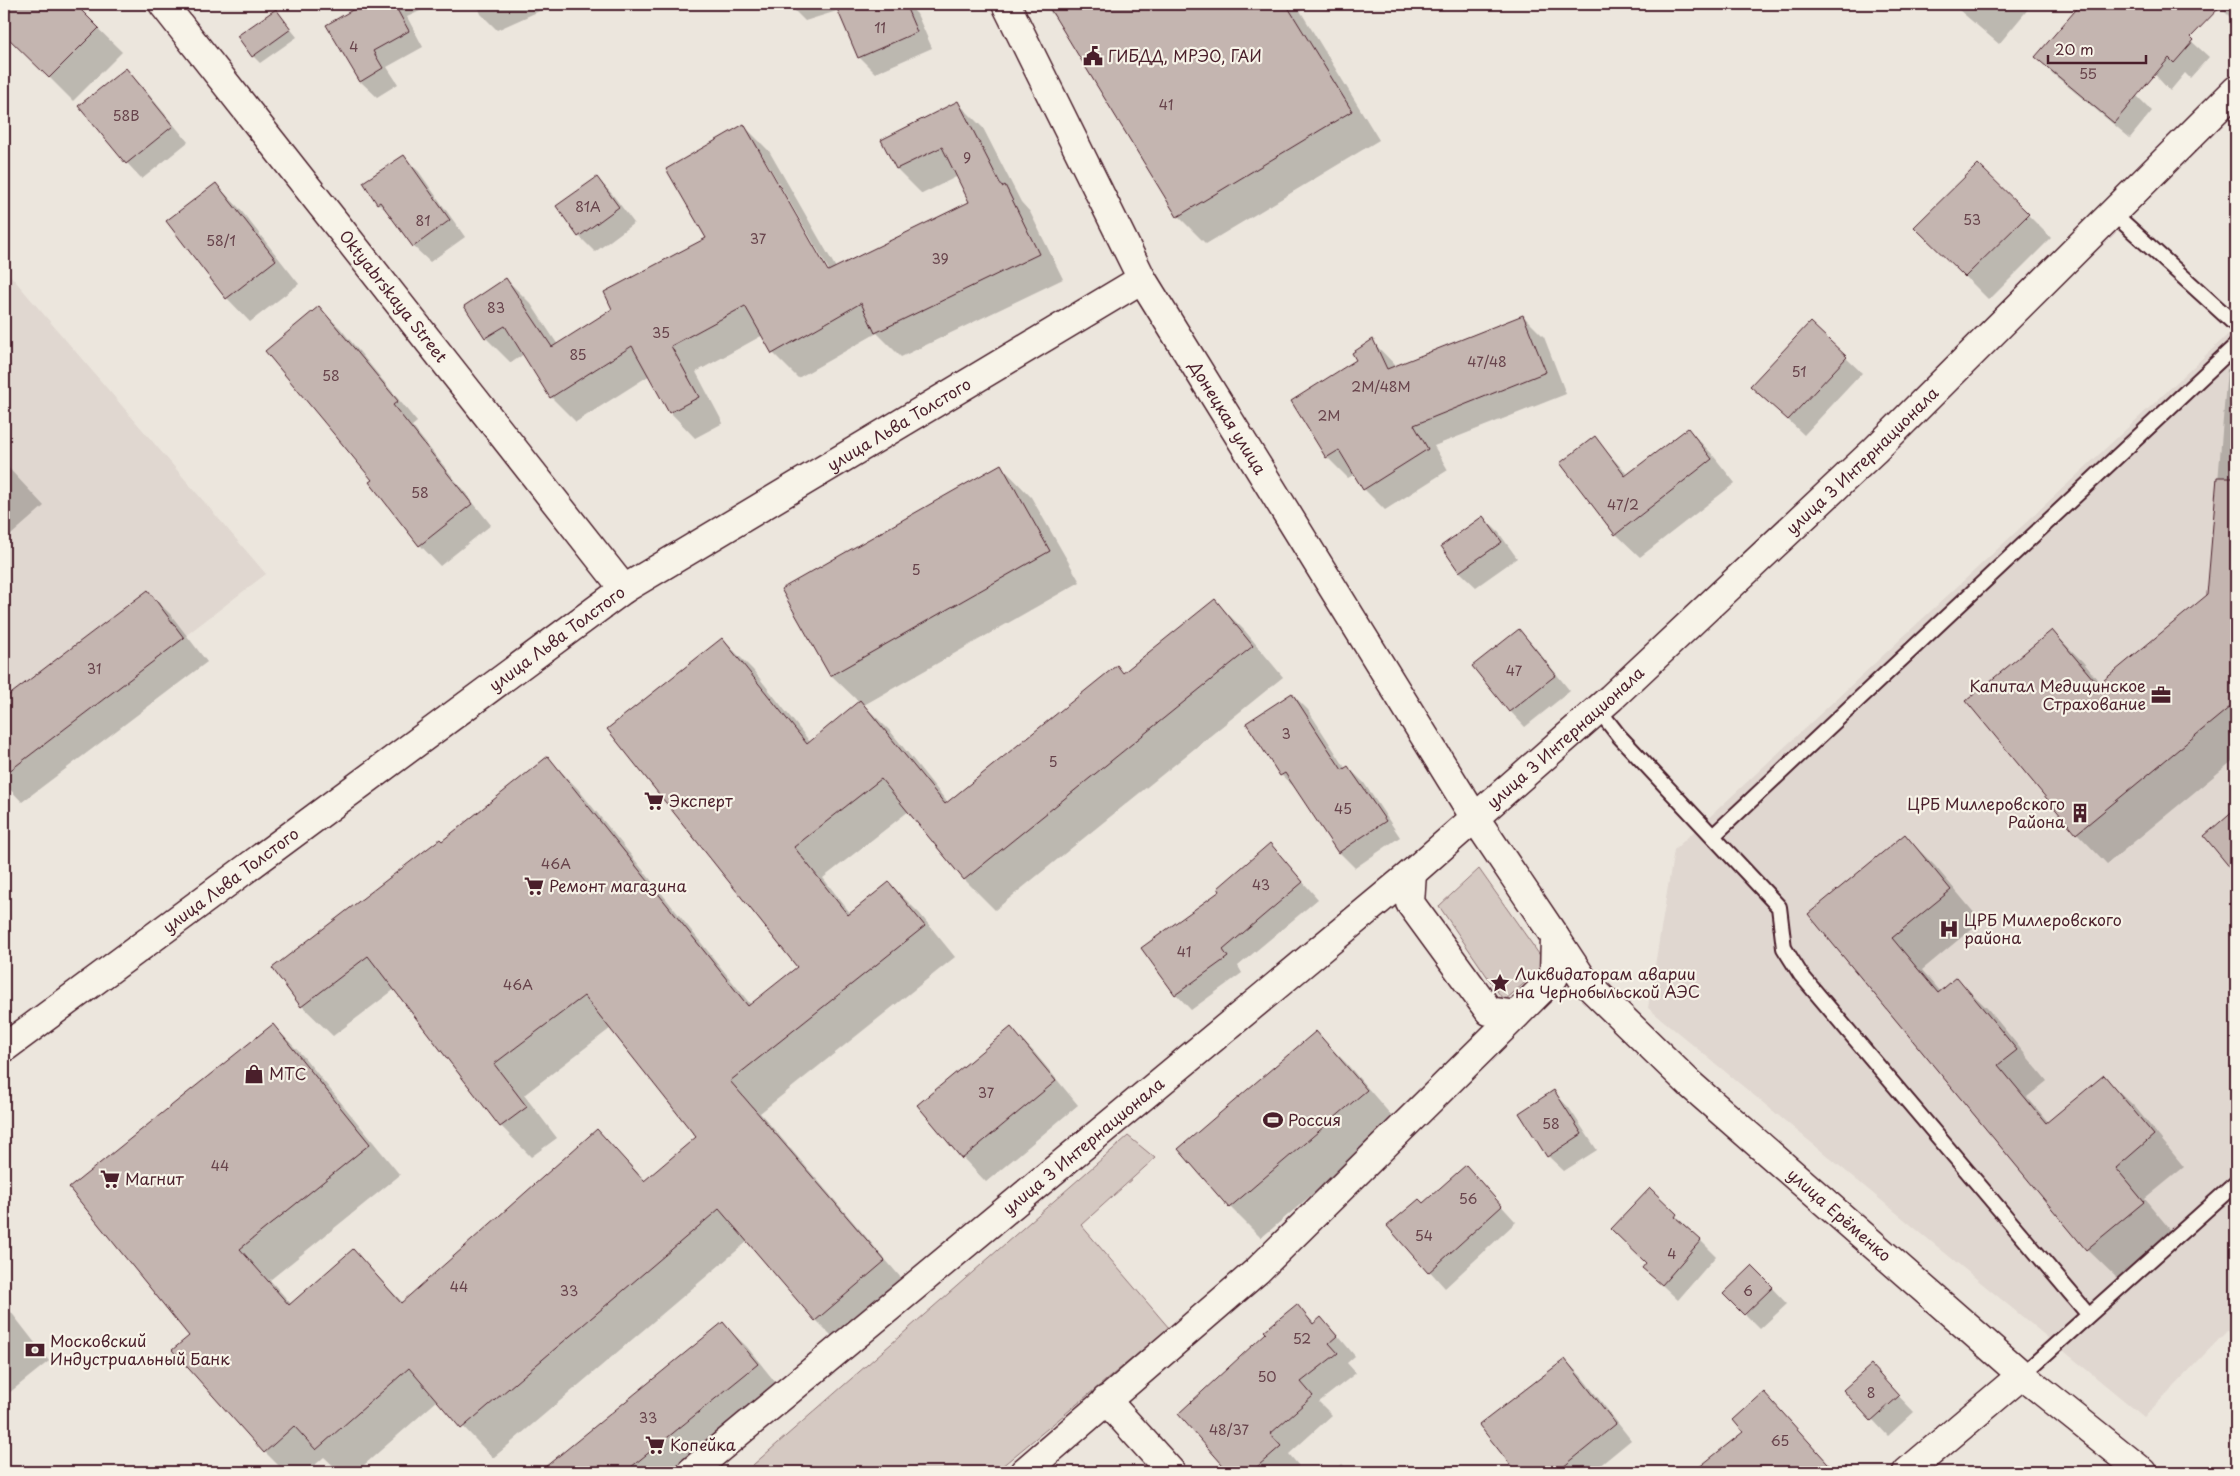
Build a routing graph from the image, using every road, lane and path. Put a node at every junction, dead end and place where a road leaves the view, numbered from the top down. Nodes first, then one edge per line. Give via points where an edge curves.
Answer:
1 (163, 4) edge
2 (1006, 4) edge
3 (2236, 90) edge
4 (2114, 214) junction
5 (1142, 279) junction
6 (2236, 326) edge
7 (2236, 345) edge
8 (624, 589) junction
9 (1598, 709) junction
10 (1475, 818) junction
11 (1713, 836) junction
12 (1412, 872) junction
13 (1555, 937) junction
14 (1554, 977) junction
15 (1584, 981) junction
16 (1516, 1015) junction
17 (4, 1048) edge
18 (2236, 1182) edge
19 (2089, 1315) junction
20 (2022, 1375) junction
21 (1106, 1400) junction
22 (691, 1472) edge
23 (1024, 1472) edge
24 (1171, 1472) edge
25 (1907, 1472) edge
26 (2143, 1472) edge

1 - 8 street, Oktyabrskaya Street
2 - 5 street, Донецкая улица
3 - 4 street, улица 3 Интернационала
4 - 6 lane
4 - 9 street, улица 3 Интернационала via 1875,450
5 - 8 street, улица Льва Толстого
5 - 10 street, Донецкая улица
7 - 11 lane
8 - 17 street, улица Льва Толстого
9 - 10 street, улица 3 Интернационала
9 - 11 lane via 1619,736
10 - 12 street, улица 3 Интернационала
10 - 13 street, улица 3 Интернационала
11 - 19 lane via 1779,907 1784,948 1801,975
12 - 16 street via 1410,902 1477,995 1489,1011
12 - 22 street, улица 3 Интернационала
13 - 14 street
13 - 15 street, улица Ерёменко
14 - 15 street
14 - 16 street
15 - 20 street, улица Ерёменко via 1691,1085
16 - 21 street via 1257,1271
18 - 19 lane
19 - 20 lane
20 - 25 street
20 - 26 street, улица Ерёменко
21 - 23 street
21 - 24 street

